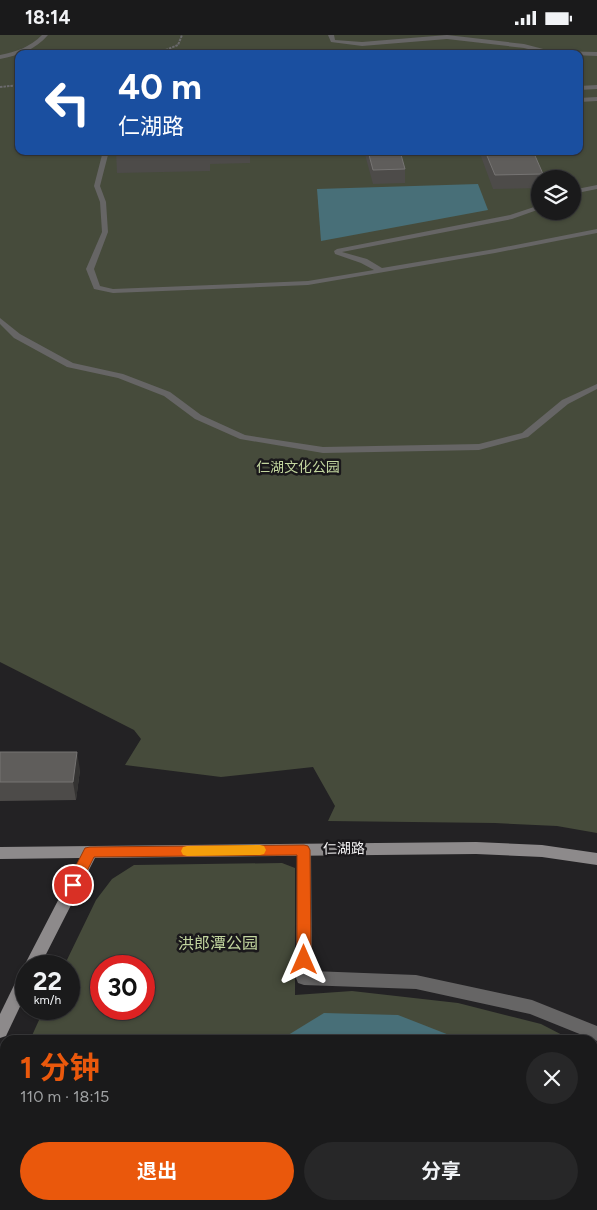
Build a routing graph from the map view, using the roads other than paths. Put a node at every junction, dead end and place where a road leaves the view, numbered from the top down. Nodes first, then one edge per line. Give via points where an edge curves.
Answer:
1 (45, 35) edge
2 (331, 35) edge
3 (23, 50) edge
4 (539, 50) edge
5 (15, 52) edge
6 (583, 54) edge
7 (597, 54) edge
8 (0, 57) edge
9 (583, 87) edge
10 (597, 87) edge
11 (597, 99) edge
12 (583, 100) edge
13 (105, 155) edge
14 (597, 187) edge
15 (581, 190) edge
16 (531, 210) edge
17 (597, 231) edge
18 (380, 270) junction
19 (0, 320) edge
20 (597, 386) edge
21 (304, 850) junction
22 (90, 852) junction
23 (0, 853) edge
24 (597, 859) edge
25 (38, 955) edge
26 (15, 1000) edge
27 (0, 1031) edge
28 (597, 1034) edge

1 - 3 lane
2 - 4 lane via 333,41 362,44 447,37
5 - 8 lane
6 - 7 lane
9 - 10 lane
11 - 12 lane
13 - 18 lane via 97,186 103,202 105,232 90,269 97,287 103,290 286,285
14 - 15 lane
16 - 18 lane via 512,217 337,251
17 - 18 lane
19 - 20 lane via 17,336 70,365 120,376 167,393 198,417 243,437 323,450 479,447 525,435 565,402
21 - 22 street, 仁湖路
21 - 24 street, 仁湖路 via 509,849
21 - 28 street via 304,978 416,982 532,1007
22 - 23 street, 仁湖路
22 - 25 street
26 - 27 street

